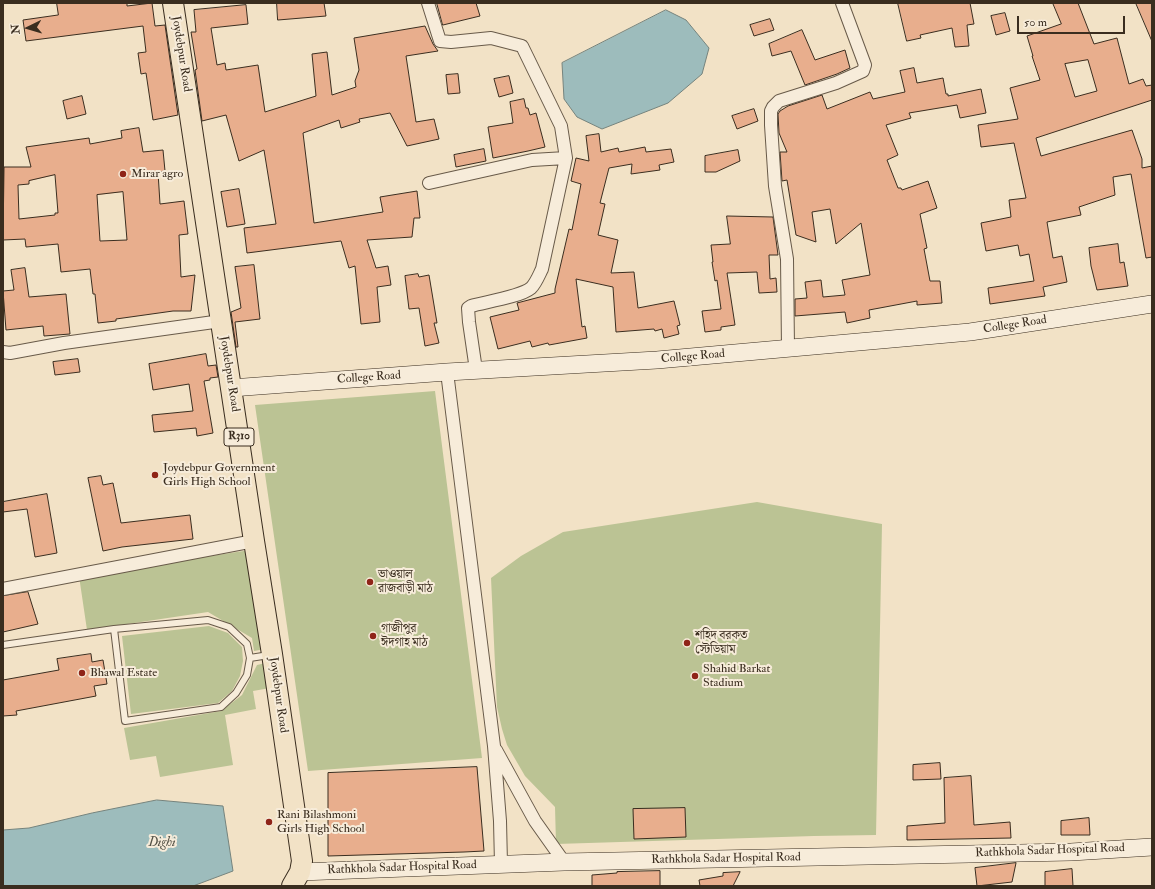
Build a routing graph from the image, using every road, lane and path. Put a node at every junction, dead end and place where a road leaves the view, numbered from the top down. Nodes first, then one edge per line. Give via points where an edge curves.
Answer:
1 (173, 3) edge
2 (428, 3) edge
3 (842, 3) edge
4 (566, 158) junction
5 (429, 182) dead end
6 (1152, 304) edge
7 (221, 321) junction
8 (788, 348) junction
9 (3, 352) edge
10 (476, 370) junction
11 (447, 372) junction
12 (231, 388) junction
13 (254, 541) junction
14 (3, 589) edge
15 (114, 629) junction
16 (3, 645) edge
17 (272, 654) junction
18 (250, 658) junction
19 (494, 746) junction
20 (1152, 847) edge
21 (564, 862) junction
22 (501, 864) junction
23 (293, 882) edge

1 - 7 main road, Joydebpur Road / R310
2 - 4 street via 440,41 491,38 522,46 561,126
3 - 8 street via 865,65 863,71 779,101 771,111 775,186 787,259
4 - 5 street via 532,160
4 - 10 street via 538,279 522,293 468,308
6 - 8 main road, College Road via 970,332
7 - 9 street
7 - 12 main road, Joydebpur Road / R310
8 - 10 main road, College Road via 657,360
10 - 11 main road, College Road
11 - 12 main road, College Road
11 - 19 street
12 - 13 main road, Joydebpur Road / R310
13 - 14 street
13 - 17 main road, Joydebpur Road / R310
15 - 16 lane
15 - 18 lane via 208,620 229,627 247,644
15 - 18 lane via 125,721 221,707 236,693 247,675
17 - 18 lane
17 - 23 main road, Joydebpur Road / R310 via 302,861
19 - 21 street via 535,820
19 - 22 street
20 - 21 main road, Rathkhola Sadar Hospital Road via 1071,852
21 - 22 main road, Rathkhola Sadar Hospital Road
22 - 23 main road, Rathkhola Sadar Hospital Road

